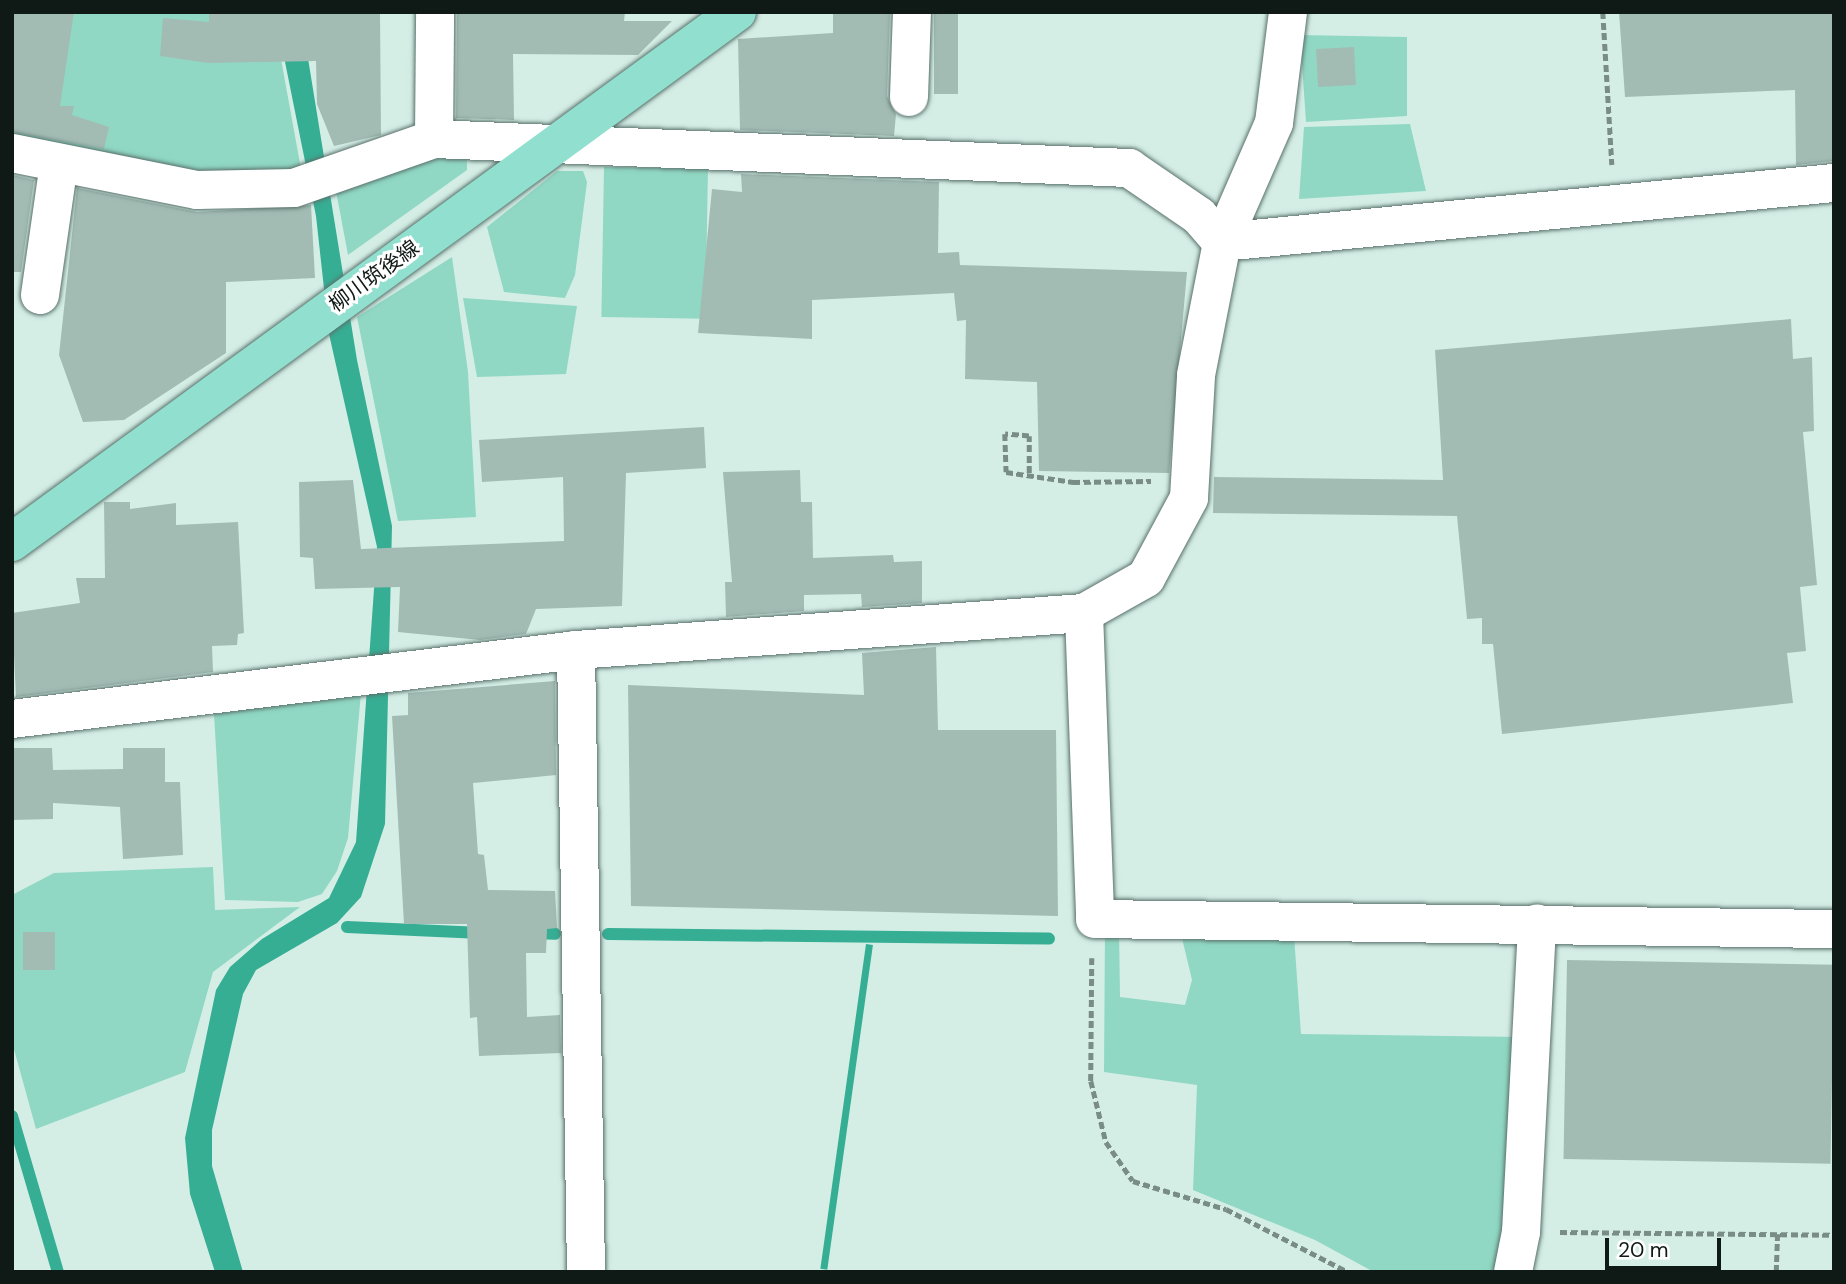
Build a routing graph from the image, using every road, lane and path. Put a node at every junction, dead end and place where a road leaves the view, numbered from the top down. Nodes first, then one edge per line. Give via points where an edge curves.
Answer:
1 (435, 12) edge
2 (737, 12) edge
3 (912, 12) edge
4 (1288, 12) edge
5 (1604, 12) edge
6 (909, 97) dead end
7 (434, 139) junction
8 (560, 144) junction
9 (12, 153) edge
10 (59, 163) junction
11 (1834, 183) edge
12 (1614, 203) junction
13 (1222, 242) junction
14 (40, 295) dead end
15 (1029, 473) junction
16 (1190, 481) junction
17 (12, 542) edge
18 (1084, 613) junction
19 (576, 650) junction
20 (12, 719) edge
21 (1095, 919) junction
22 (1536, 923) junction
23 (1834, 929) edge
24 (1521, 1232) junction
25 (1777, 1234) junction
26 (1834, 1235) edge
27 (586, 1272) edge
28 (1348, 1272) edge
29 (1513, 1272) edge
30 (1776, 1272) edge

1 - 7 street
2 - 8 main road, 柳川筑後線
3 - 6 street
4 - 13 street via 1273,123
5 - 12 path
7 - 8 street
7 - 10 street via 320,180 197,190
8 - 13 street via 1129,168 1199,216
8 - 17 main road, 柳川筑後線 via 337,301
9 - 10 street
10 - 14 street
11 - 12 street
12 - 13 street
13 - 16 street via 1196,375
15 - 15 path via 1006,472 1005,434 1029,436
15 - 16 path via 1073,482
16 - 18 street via 1189,498 1146,578
18 - 19 street
18 - 21 street
19 - 20 street
19 - 27 street
21 - 22 street
21 - 28 path via 1091,1081 1107,1142 1133,1181 1226,1209
22 - 23 street
22 - 24 street
24 - 25 path
24 - 29 street
25 - 26 path
25 - 30 path

